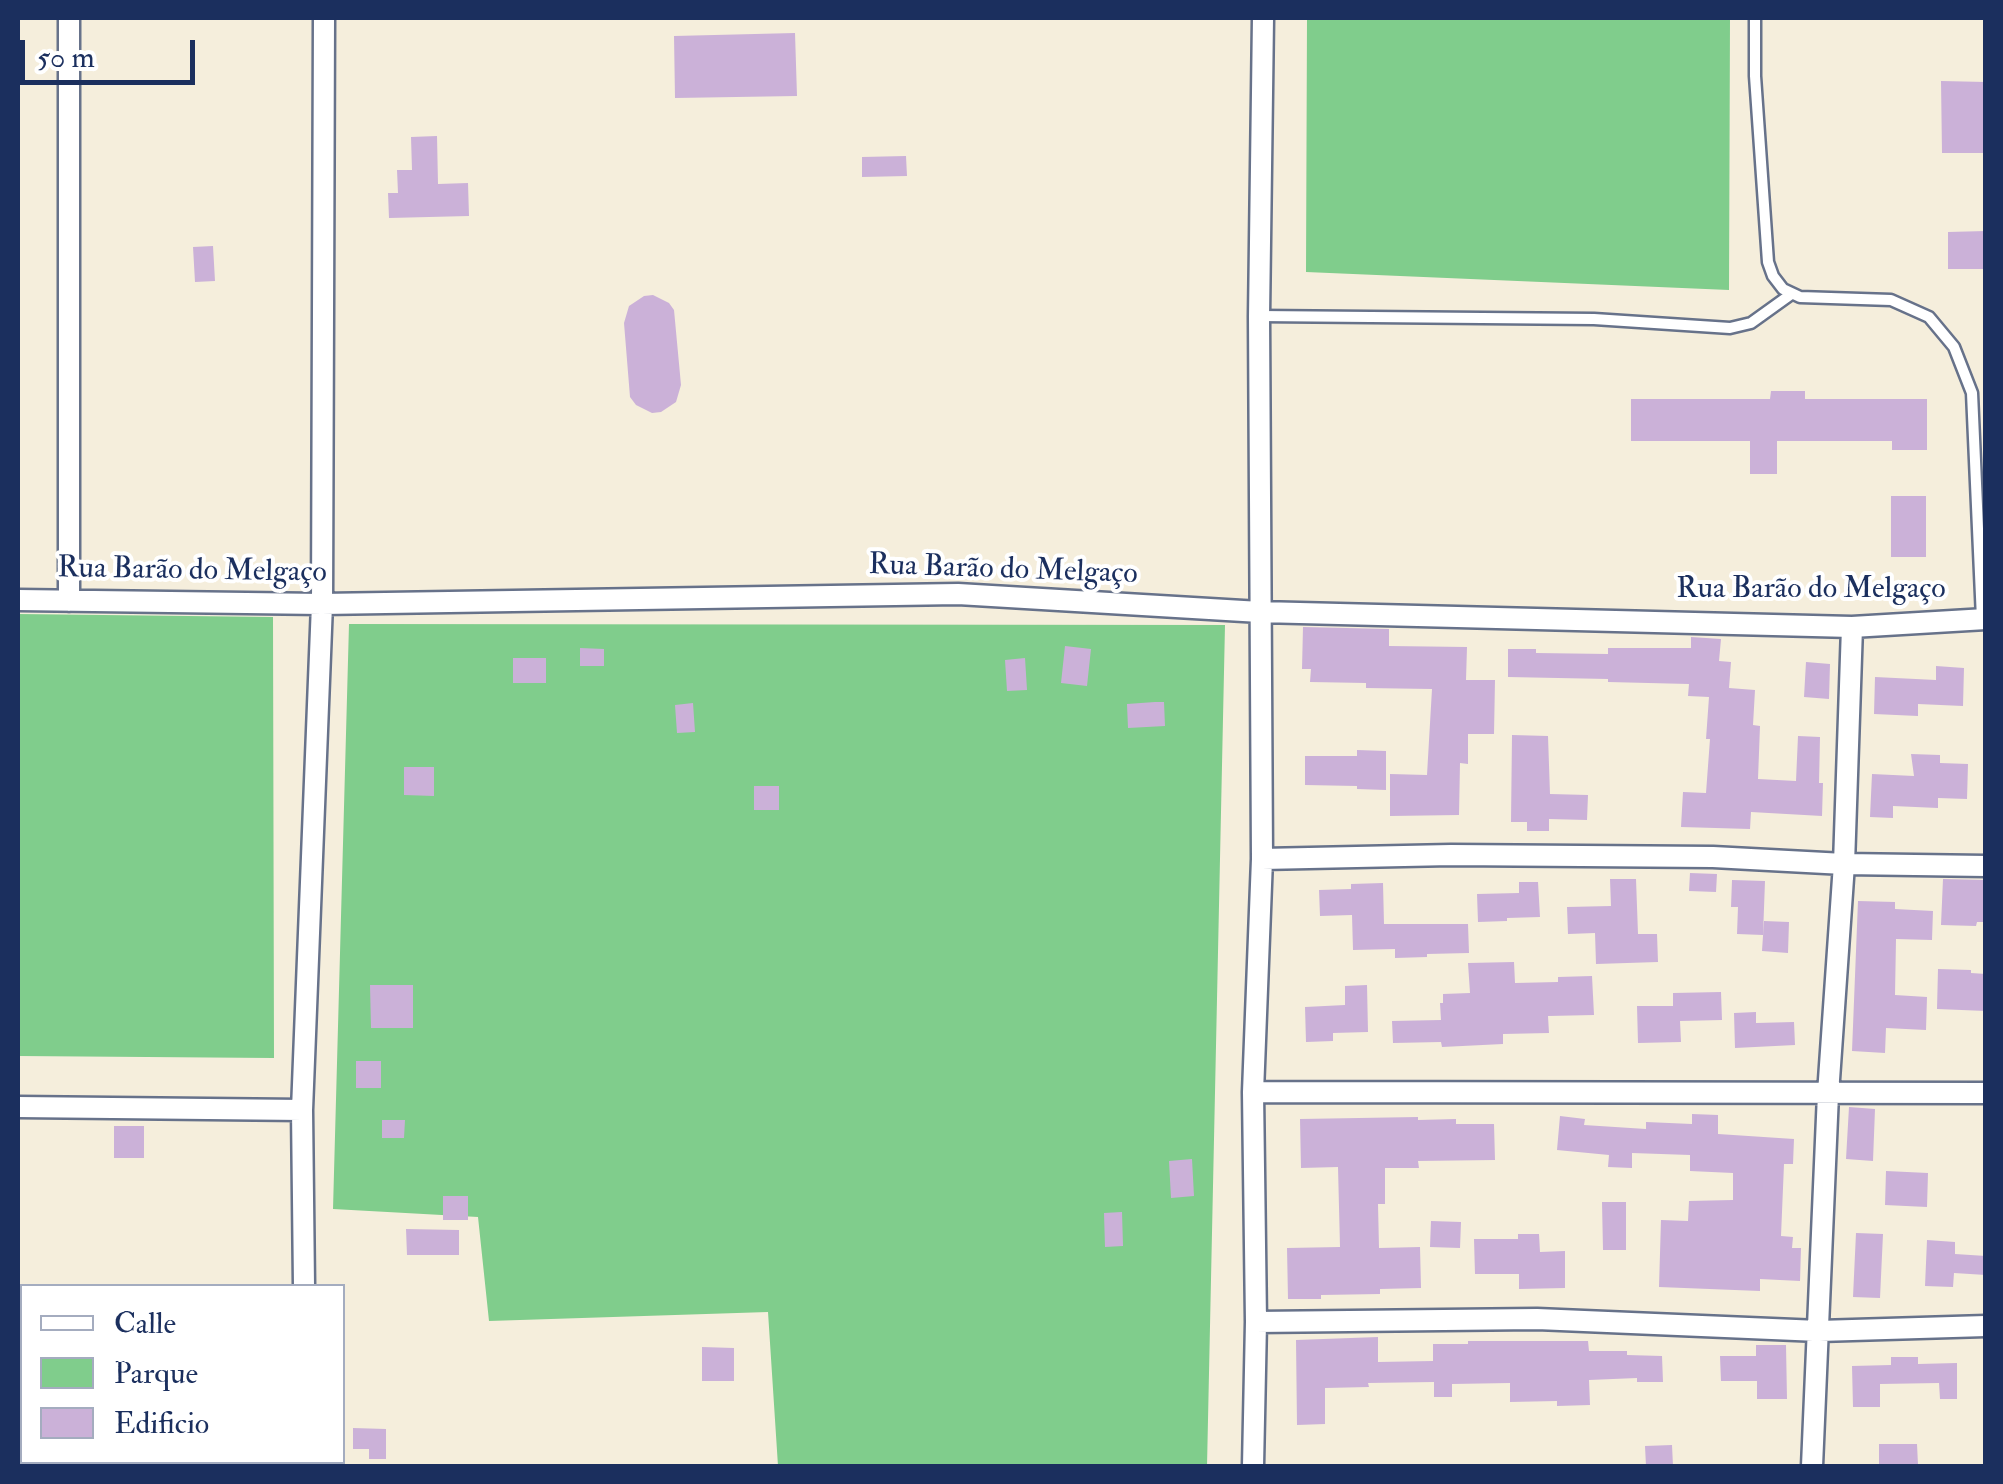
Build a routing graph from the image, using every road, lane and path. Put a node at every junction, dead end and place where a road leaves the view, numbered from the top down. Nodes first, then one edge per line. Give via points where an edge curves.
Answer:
1 (69, 18) edge
2 (324, 18) edge
3 (1263, 18) edge
4 (1755, 18) edge
5 (1790, 294) junction
6 (1259, 316) junction
7 (18, 600) edge
8 (69, 600) junction
9 (322, 604) junction
10 (1260, 612) junction
11 (1984, 619) edge
12 (1852, 627) junction
13 (1262, 859) junction
14 (1844, 864) junction
15 (1986, 866) edge
16 (1253, 1092) junction
17 (1828, 1094) junction
18 (1986, 1094) edge
19 (18, 1107) edge
20 (302, 1110) junction
21 (304, 1284) edge
22 (1256, 1322) junction
23 (1986, 1326) edge
24 (1819, 1331) junction
25 (1252, 1466) edge
26 (1812, 1466) edge

1 - 8 street
2 - 9 street
3 - 6 street
4 - 5 lane via 1768,262
5 - 6 lane via 1751,323 1730,328 1594,319
5 - 11 lane via 1891,300 1928,318 1954,348 1972,392
6 - 10 street
7 - 8 street, Rua Barão do Melgaço
8 - 9 street, Rua Barão do Melgaço
9 - 10 street, Rua Barão do Melgaço via 958,594
9 - 20 street
10 - 12 street, Rua Barão do Melgaço
10 - 13 street
11 - 12 street, Rua Barão do Melgaço
12 - 14 street
13 - 14 street via 1638,857
13 - 16 street
14 - 15 street
14 - 17 street
16 - 17 street
16 - 22 street
17 - 18 street
17 - 24 street
19 - 20 street
20 - 21 street
22 - 24 street via 1536,1320
22 - 25 street
23 - 24 street
24 - 26 street

